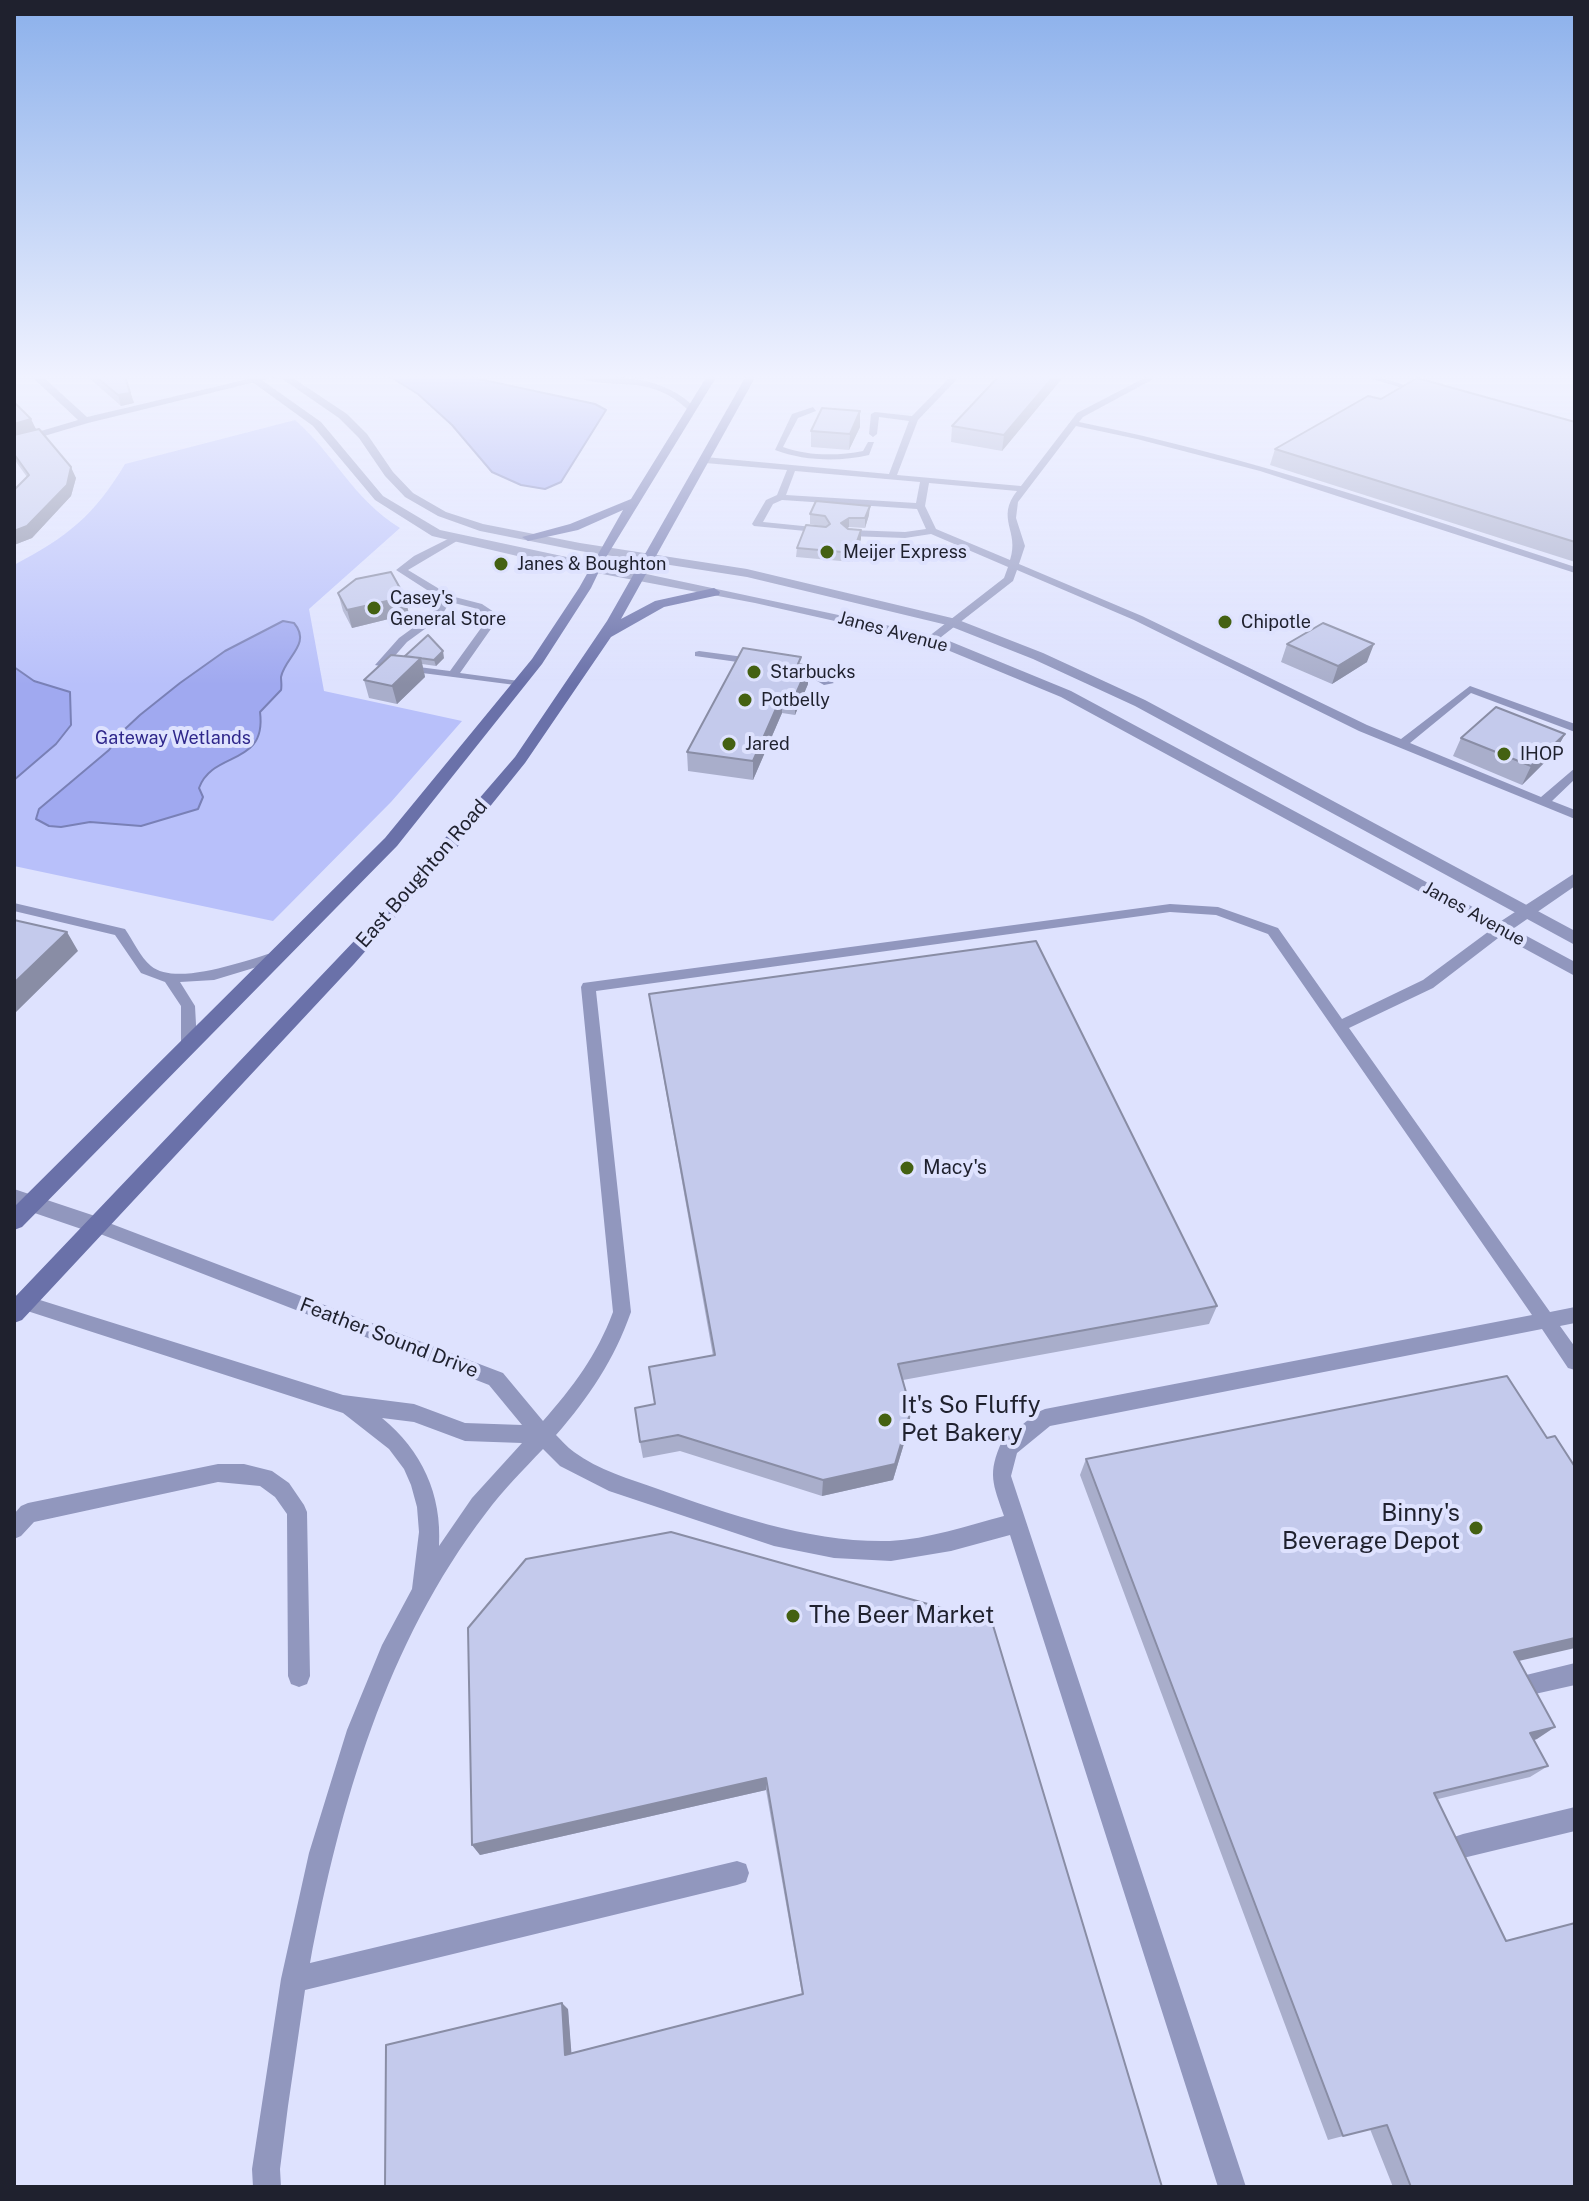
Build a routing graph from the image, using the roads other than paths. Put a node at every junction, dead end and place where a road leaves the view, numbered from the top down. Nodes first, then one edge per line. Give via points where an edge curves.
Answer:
1 (363, 479) edge
2 (393, 479) edge
3 (649, 479) edge
4 (695, 479) edge
5 (788, 479) edge
6 (911, 479) edge
7 (1030, 479) edge
8 (1289, 479) edge
9 (925, 480) junction
10 (1022, 489) junction
11 (781, 497) junction
12 (637, 500) junction
13 (920, 506) junction
14 (823, 531) edge
15 (932, 531) junction
16 (849, 533) edge
17 (528, 537) junction
18 (457, 538) junction
19 (605, 550) junction
20 (652, 557) junction
21 (1014, 565) junction
22 (594, 569) junction
23 (1575, 570) edge
24 (640, 578) junction
25 (714, 592) junction
26 (447, 598) junction
27 (951, 622) junction
28 (932, 639) junction
29 (602, 640) junction
30 (699, 654) dead end
31 (453, 675) junction
32 (828, 683) dead end
33 (519, 684) junction
34 (1575, 728) edge
35 (1402, 744) junction
36 (1575, 772) edge
37 (1543, 802) junction
38 (1575, 815) edge
39 (1575, 878) edge
40 (14, 907) edge
41 (1524, 911) junction
42 (1501, 929) junction
43 (1575, 939) edge
44 (275, 957) junction
45 (1575, 970) edge
46 (170, 978) junction
47 (1342, 1025) junction
48 (189, 1043) junction
49 (23, 1200) edge
50 (14, 1221) edge
51 (96, 1225) junction
52 (17, 1305) edge
53 (1575, 1315) edge
54 (1546, 1320) junction
55 (1575, 1362) edge
56 (343, 1404) junction
57 (542, 1435) junction
58 (1016, 1523) junction
59 (14, 1529) edge
60 (418, 1604) junction
61 (1575, 1674) edge
62 (299, 1676) dead end
63 (1526, 1685) edge
64 (1575, 1819) edge
65 (1463, 1846) edge
66 (737, 1873) dead end
67 (294, 1980) junction
68 (267, 2187) edge
69 (1232, 2187) edge

1 - 18 street, Janes Avenue via 379,498 436,533
2 - 17 street, Janes Avenue via 409,495 442,514
3 - 12 main road
4 - 20 main road, East Boughton Road
5 - 11 lane
6 - 9 lane
7 - 10 lane
8 - 23 lane
9 - 10 lane
9 - 13 lane
10 - 21 lane via 1011,518 1020,546
11 - 13 lane
11 - 14 lane via 769,502 757,524
12 - 17 main road via 574,527
12 - 19 main road
13 - 15 lane
15 - 16 lane
15 - 21 lane
17 - 19 street, Janes Avenue
18 - 22 street, Janes Avenue
18 - 26 lane via 401,570
19 - 20 street, Janes Avenue
19 - 22 main road
20 - 24 main road, East Boughton Road
20 - 27 street, Janes Avenue via 747,573
21 - 27 lane via 1009,579
21 - 35 lane
22 - 24 street, Janes Avenue
22 - 33 main road
24 - 25 street, Janes Avenue
24 - 29 main road, East Boughton Road
25 - 28 street, Janes Avenue
25 - 29 main road via 657,603
26 - 31 lane via 495,616
26 - 31 lane via 436,616 403,640 381,665
27 - 28 lane
27 - 41 street, Janes Avenue via 1140,703
28 - 42 street, Janes Avenue via 1066,694
29 - 51 main road, East Boughton Road via 521,759 439,859
30 - 32 lane via 803,668
31 - 33 lane
33 - 44 main road via 391,842
34 - 35 lane via 1470,689
35 - 37 lane
36 - 37 lane
37 - 38 lane
39 - 41 street
40 - 46 lane via 120,932 146,970
41 - 42 street
41 - 43 street, Janes Avenue
42 - 45 street, Janes Avenue
42 - 47 lane via 1428,984
44 - 46 lane via 214,975
44 - 48 main road
46 - 48 lane via 188,1006
47 - 54 lane
47 - 57 lane via 1273,931 1218,911 1170,908 588,987 622,1312 600,1366
48 - 49 main road
49 - 50 main road
49 - 51 street, Feather Sound Drive
51 - 52 main road, East Boughton Road
51 - 57 lane, Feather Sound Drive via 496,1379
52 - 56 lane
53 - 54 lane
54 - 55 lane
54 - 58 lane via 1045,1418 1009,1448 1001,1476
56 - 57 lane via 414,1413 465,1432
56 - 60 lane via 381,1425 410,1458 427,1501 430,1551
57 - 58 lane, Feather Sound Drive via 567,1459 609,1481 774,1536 834,1548 891,1551
57 - 60 lane via 487,1492
58 - 69 lane
59 - 62 lane via 28,1513 218,1473 245,1471 268,1478 286,1492 297,1512
60 - 67 lane via 383,1669 333,1808
61 - 63 lane
64 - 65 lane
66 - 67 lane
67 - 68 lane via 279,2060

